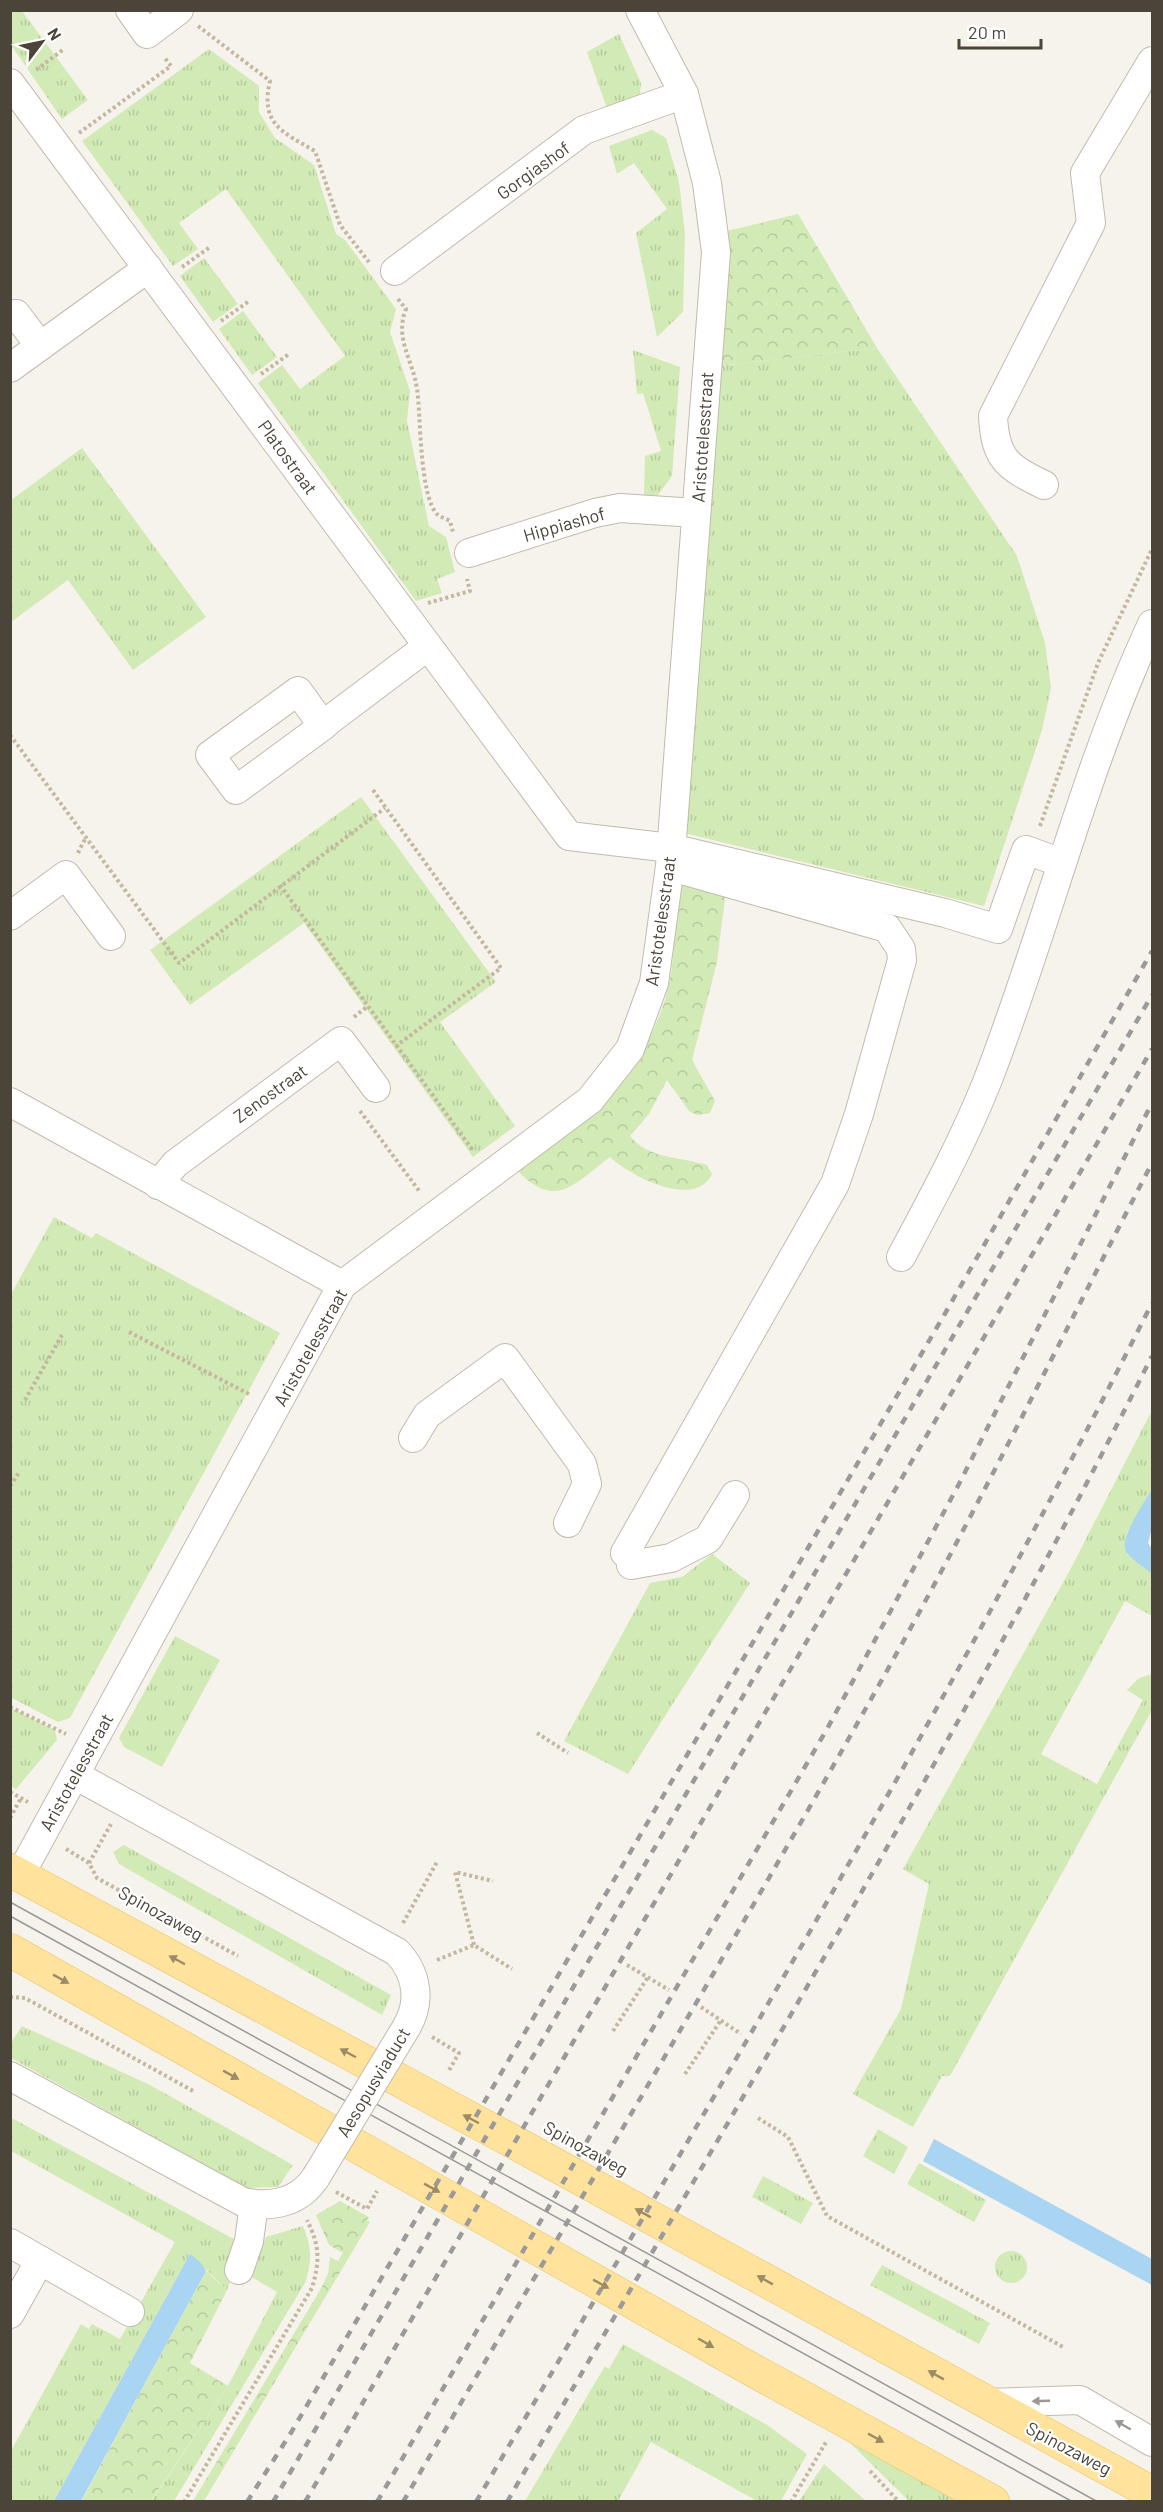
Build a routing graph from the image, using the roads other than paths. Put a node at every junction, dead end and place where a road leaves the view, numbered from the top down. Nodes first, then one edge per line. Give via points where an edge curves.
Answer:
1 (130, 10) edge
2 (640, 10) edge
3 (179, 11) edge
4 (1152, 62) edge
5 (12, 85) edge
6 (684, 94) junction
7 (154, 276) junction
8 (389, 278) road end
9 (10, 319) edge
10 (40, 346) junction
11 (10, 368) edge
12 (1044, 485) dead end
13 (696, 513) junction
14 (463, 555) road end
15 (1152, 624) edge
16 (428, 646) junction
17 (323, 726) dead end
18 (671, 857) junction
19 (1062, 863) junction
20 (10, 916) edge
21 (111, 936) dead end
22 (376, 1088) road end
23 (13, 1109) edge
24 (158, 1185) junction
25 (901, 1257) dead end
26 (342, 1285) junction
27 (413, 1438) dead end
28 (735, 1495) dead end
29 (568, 1523) dead end
30 (75, 1775) junction
31 (15, 1872) edge
32 (10, 1950) edge
33 (10, 2076) edge
34 (254, 2204) junction
35 (10, 2243) edge
36 (40, 2260) junction
37 (239, 2270) dead end
38 (130, 2312) dead end
39 (10, 2314) edge
40 (987, 2403) junction
41 (1152, 2442) edge
42 (1152, 2493) edge
43 (989, 2501) edge

1 - 3 street via 147,34
2 - 6 street, Aristotelesstraat
4 - 12 street via 1085,173 1091,223 993,416 1002,458 1011,468
5 - 7 street, Platostraat
6 - 8 street, Gorgiashof via 584,130
6 - 13 street, Aristotelesstraat via 707,183 716,252
7 - 10 street
7 - 16 street, Platostraat
9 - 10 street via 16,314
10 - 11 street
13 - 14 street, Hippiashof via 620,508
13 - 18 street, Aristotelesstraat
15 - 19 street via 1114,712
16 - 17 street
16 - 18 street, Platostraat via 569,836
18 - 19 street via 945,913 998,929 1026,850
18 - 26 street, Aristotelesstraat via 654,982 630,1049 590,1100
18 - 28 street via 887,928 901,949 902,960 859,1114 835,1184 628,1559 671,1557 708,1539
19 - 25 street via 987,1083
20 - 21 street via 66,875
22 - 24 street, Zenostraat via 341,1041 175,1164
23 - 24 street
24 - 26 street
26 - 30 street, Aristotelesstraat
27 - 29 street via 427,1415 505,1358 582,1464 587,1484
30 - 31 street, Aristotelesstraat
30 - 34 street, Aesopusviaduct, bridge via 397,1952 405,1960 416,1986 406,2028 316,2177 294,2199
40 -> 31 main road, Spinozaweg
32 -> 43 main road
33 - 34 street via 233,2197
34 - 37 street via 249,2241
35 - 36 street
36 - 38 street
36 - 39 street
41 -> 40 street, Spinozaweg via 1080,2400
40 - 42 main road, Spinozaweg

